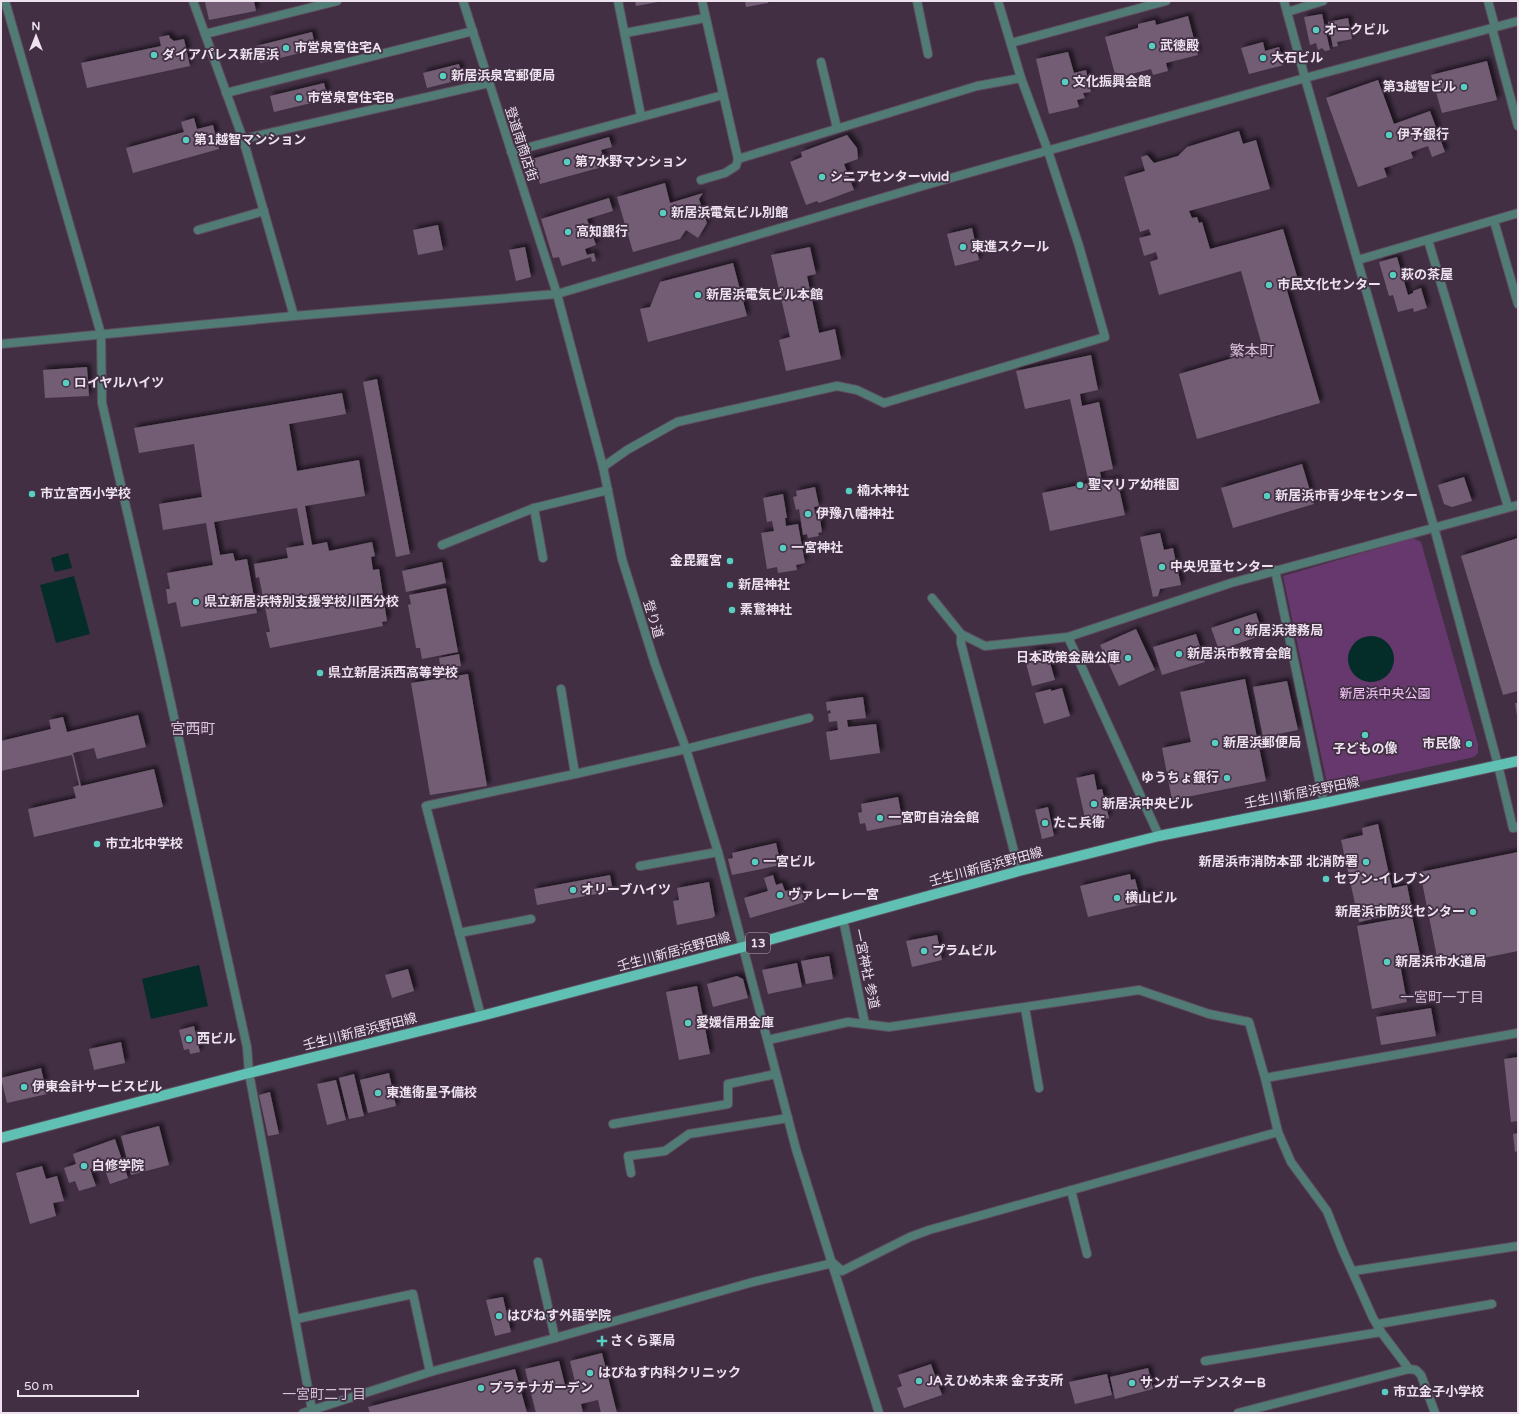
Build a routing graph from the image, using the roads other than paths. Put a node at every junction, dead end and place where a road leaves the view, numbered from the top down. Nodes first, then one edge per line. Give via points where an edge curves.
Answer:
1 (4, 1) edge
2 (193, 1) edge
3 (337, 1) edge
4 (463, 1) edge
5 (618, 1) edge
6 (702, 1) edge
7 (917, 1) edge
8 (998, 1) edge
9 (1166, 1) edge
10 (1284, 1) edge
11 (1323, 1) edge
12 (1488, 1) edge
13 (1287, 12) junction
14 (706, 18) junction
15 (1518, 21) edge
16 (1494, 28) junction
17 (473, 31) junction
18 (625, 33) junction
19 (205, 34) junction
20 (1011, 43) junction
21 (928, 54) dead end
22 (821, 62) dead end
23 (1021, 78) junction
24 (1305, 78) junction
25 (489, 83) junction
26 (226, 93) junction
27 (723, 95) junction
28 (641, 116) junction
29 (1518, 126) edge
30 (837, 128) junction
31 (243, 139) junction
32 (1048, 151) junction
33 (511, 152) junction
34 (738, 159) junction
35 (701, 180) dead end
36 (264, 212) junction
37 (1518, 213) edge
38 (1494, 221) junction
39 (198, 230) dead end
40 (1428, 240) junction
41 (1358, 260) junction
42 (557, 294) junction
43 (1518, 304) edge
44 (294, 316) junction
45 (101, 334) junction
46 (1, 344) edge
47 (603, 467) junction
48 (608, 490) junction
49 (1518, 505) edge
50 (1508, 507) junction
51 (534, 508) junction
52 (1434, 527) junction
53 (442, 545) dead end
54 (544, 558) dead end
55 (1275, 570) junction
56 (932, 598) dead end
57 (961, 634) junction
58 (1068, 637) junction
59 (561, 689) dead end
60 (809, 718) dead end
61 (686, 749) junction
62 (1518, 761) edge
63 (1498, 765) junction
64 (575, 774) junction
65 (1324, 803) junction
66 (1518, 827) edge
67 (1159, 836) junction
68 (718, 852) junction
69 (640, 866) dead end
70 (1019, 871) junction
71 (531, 919) dead end
72 (843, 919) junction
73 (459, 933) junction
74 (743, 947) junction
75 (1025, 1008) junction
76 (481, 1016) junction
77 (865, 1024) junction
78 (1518, 1033) edge
79 (768, 1040) junction
80 (249, 1073) junction
81 (776, 1074) junction
82 (1265, 1078) junction
83 (1039, 1088) dead end
84 (788, 1118) junction
85 (613, 1124) dead end
86 (1278, 1132) junction
87 (1, 1138) edge
88 (631, 1173) dead end
89 (1071, 1190) junction
90 (1518, 1246) edge
91 (1087, 1254) dead end
92 (538, 1262) dead end
93 (833, 1263) junction
94 (1353, 1271) junction
95 (1492, 1304) dead end
96 (296, 1319) junction
97 (1380, 1328) junction
98 (555, 1338) junction
99 (1205, 1361) dead end
100 (1410, 1369) junction
101 (430, 1372) junction
102 (312, 1410) junction
103 (303, 1413) edge
104 (879, 1413) edge
105 (1238, 1413) edge
106 (1435, 1413) edge

1 - 45 street
2 - 19 street
3 - 19 street
4 - 17 street, 登道南商店街
5 - 18 street
6 - 14 street
7 - 21 street
8 - 20 street
9 - 20 street
10 - 13 street
11 - 13 street
12 - 16 street
13 - 24 street
14 - 18 street
14 - 27 street
15 - 16 street
16 - 24 street
16 - 29 street
17 - 25 street, 登道南商店街
17 - 26 street
18 - 28 street
19 - 26 street
20 - 23 street
22 - 30 street
23 - 30 street via 977,86
23 - 32 street
24 - 32 street
24 - 41 street
25 - 31 street
25 - 33 street, 登道南商店街
26 - 31 street
27 - 28 street
27 - 34 street
28 - 33 street
30 - 34 street
31 - 36 street
32 - 42 street
32 - 47 street via 1105,337 884,403 857,390 837,386 677,422 627,450
33 - 42 street, 登道南商店街
34 - 35 street via 736,166 725,173
36 - 39 street
36 - 44 street
37 - 38 street
38 - 40 street
38 - 43 street
40 - 41 street
40 - 50 street
41 - 52 street
42 - 44 street
42 - 47 street, 登り道
44 - 45 street
45 - 46 street
45 - 80 street via 102,403 247,1047
47 - 48 street, 登り道
48 - 51 street
48 - 61 street, 登り道 via 622,559 655,664
49 - 50 street
50 - 52 street
51 - 53 street
51 - 54 street
52 - 55 street
52 - 63 street
55 - 58 street
55 - 65 street
56 - 57 street
57 - 58 street via 985,646
57 - 70 street via 961,643
58 - 67 street
59 - 64 street
60 - 61 street
61 - 64 street
61 - 68 street, 登り道
62 - 63 main road, 壬生川新居浜野田線 / 13
63 - 65 main road, 壬生川新居浜野田線 / 13
63 - 66 street via 1512,828
64 - 73 street via 426,806
65 - 67 main road, 壬生川新居浜野田線 / 13
67 - 70 main road, 壬生川新居浜野田線 / 13
68 - 69 street
68 - 74 street, 登り道
70 - 72 main road, 壬生川新居浜野田線 / 13
71 - 73 street
72 - 74 main road, 壬生川新居浜野田線 / 13
72 - 77 street, 一宮神社 参道
73 - 76 street
74 - 76 main road, 壬生川新居浜野田線 / 13
74 - 79 street, 登り道
75 - 77 street via 889,1028
75 - 82 street via 1139,990 1209,1014 1249,1022
75 - 83 street
76 - 80 main road, 壬生川新居浜野田線 / 13
77 - 79 street via 848,1022
78 - 82 street
79 - 81 street, 登り道
80 - 87 main road, 壬生川新居浜野田線 / 13
80 - 96 street
81 - 84 street, 登り道
81 - 85 street via 728,1084 728,1104
82 - 86 street
84 - 88 street via 689,1134 664,1151 628,1156
84 - 93 street, 登り道
86 - 89 street
86 - 94 street via 1291,1162 1327,1211
89 - 91 street
89 - 93 street via 929,1230 842,1271
90 - 94 street
92 - 98 street
93 - 98 street via 753,1282
93 - 104 street, 登り道
94 - 97 street via 1373,1318
95 - 97 street
96 - 101 street via 413,1294
96 - 102 street
97 - 99 street
97 - 100 street
98 - 101 street
100 - 105 street
100 - 106 street via 1421,1375
101 - 102 street
102 - 103 street

